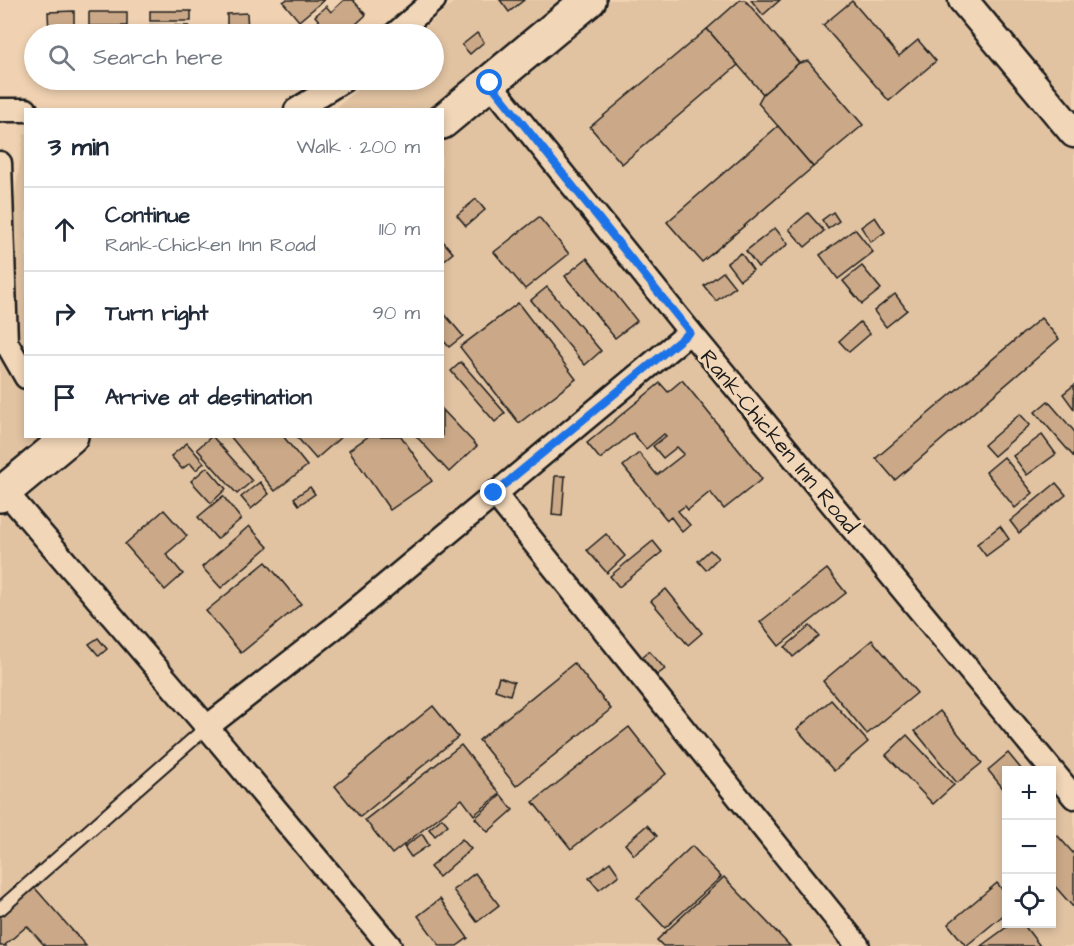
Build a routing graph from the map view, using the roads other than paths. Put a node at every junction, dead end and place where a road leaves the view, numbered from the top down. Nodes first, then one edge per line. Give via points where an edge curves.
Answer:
1 (434, 0) edge
2 (589, 0) edge
3 (963, 0) edge
4 (406, 24) edge
5 (490, 83) junction
6 (328, 90) edge
7 (299, 108) edge
8 (0, 110) edge
9 (24, 110) edge
10 (444, 121) edge
11 (1074, 133) edge
12 (0, 163) edge
13 (690, 332) junction
14 (24, 374) edge
15 (64, 439) edge
16 (2, 493) edge
17 (494, 493) junction
18 (207, 727) junction
19 (1074, 797) edge
20 (0, 909) edge
21 (390, 946) edge
22 (858, 946) edge

1 - 4 street
2 - 5 main road
3 - 11 street
5 - 10 main road
5 - 13 street, Rank-Chicken Inn Road
6 - 7 street
8 - 9 street
12 - 14 street via 6,342
13 - 17 street
13 - 19 street, Rank-Chicken Inn Road
15 - 16 main road
16 - 18 street
17 - 18 street
17 - 22 street
18 - 20 lane
18 - 21 street

